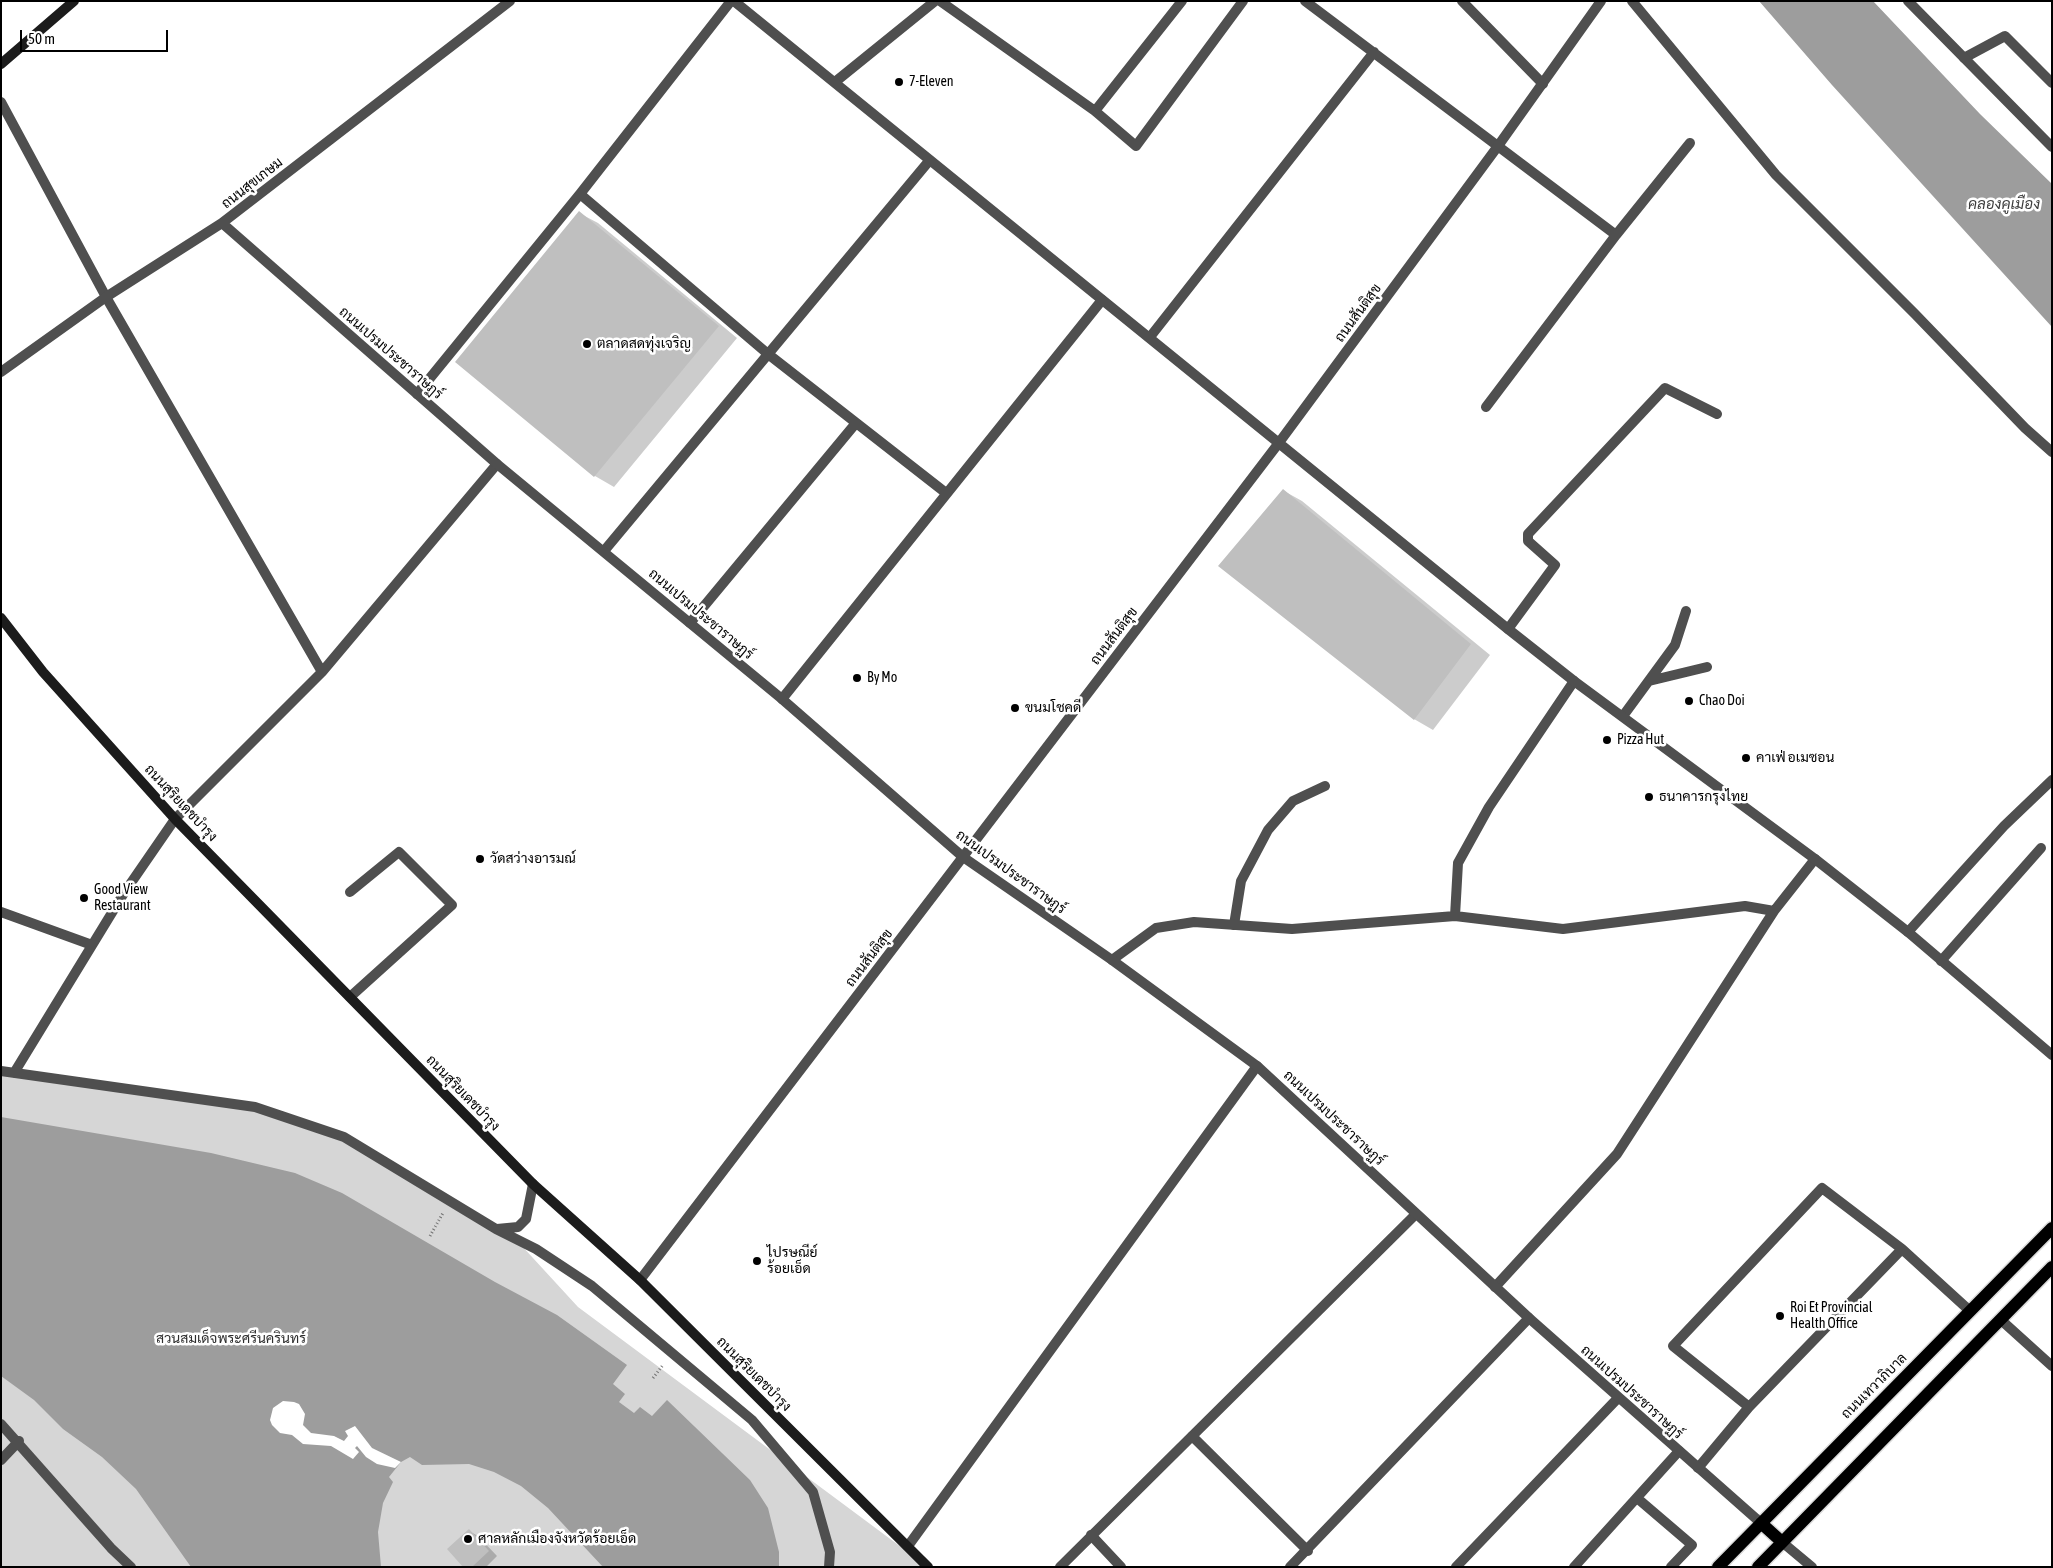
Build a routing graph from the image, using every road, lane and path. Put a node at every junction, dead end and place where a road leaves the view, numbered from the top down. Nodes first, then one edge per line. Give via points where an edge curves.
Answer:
1 (74, 1) edge
2 (510, 1) edge
3 (732, 1) edge
4 (935, 1) edge
5 (940, 1) edge
6 (1182, 1) edge
7 (1243, 1) edge
8 (1462, 1) edge
9 (1601, 1) edge
10 (1632, 1) edge
11 (1908, 1) edge
12 (1309, 2) edge
13 (1374, 52) junction
14 (1964, 58) junction
15 (1, 64) edge
16 (835, 82) junction
17 (2052, 83) edge
18 (1543, 84) junction
19 (1, 102) edge
20 (1094, 111) junction
21 (1690, 143) dead end
22 (1498, 146) junction
23 (2052, 147) edge
24 (930, 161) junction
25 (580, 194) junction
26 (222, 223) junction
27 (1616, 235) junction
28 (106, 297) junction
29 (1102, 300) junction
30 (1150, 337) junction
31 (768, 354) junction
32 (1, 372) edge
33 (417, 394) junction
34 (1486, 408) dead end
35 (1717, 414) dead end
36 (856, 423) junction
37 (1278, 444) junction
38 (2052, 452) edge
39 (497, 464) junction
40 (946, 493) junction
41 (604, 551) junction
42 (1686, 610) dead end
43 (1, 618) edge
44 (690, 623) junction
45 (1508, 629) junction
46 (1707, 668) dead end
47 (322, 672) junction
48 (1574, 681) junction
49 (1649, 681) junction
50 (782, 699) junction
51 (1623, 716) junction
52 (2052, 780) edge
53 (1325, 786) dead end
54 (175, 819) junction
55 (2041, 848) dead end
56 (963, 857) junction
57 (1815, 859) junction
58 (350, 892) dead end
59 (1774, 911) junction
60 (1, 912) edge
61 (1455, 916) junction
62 (1234, 925) junction
63 (1908, 932) junction
64 (92, 945) junction
65 (1112, 960) junction
66 (1941, 961) junction
67 (350, 997) junction
68 (2052, 1055) edge
69 (1258, 1066) junction
70 (1, 1071) edge
71 (14, 1073) junction
72 (533, 1184) junction
73 (450, 1201) junction
74 (1416, 1214) junction
75 (2052, 1228) edge
76 (496, 1229) junction
77 (430, 1236) dead end
78 (1902, 1249) junction
79 (2052, 1267) edge
80 (640, 1280) junction
81 (1495, 1287) junction
82 (1970, 1310) junction
83 (1529, 1318) junction
84 (2001, 1320) junction
85 (2052, 1366) edge
86 (1618, 1398) junction
87 (1750, 1407) junction
88 (1, 1424) edge
89 (1192, 1436) junction
90 (19, 1441) junction
91 (1679, 1451) junction
92 (1, 1460) edge
93 (1698, 1468) junction
94 (1637, 1498) junction
95 (1761, 1523) junction
96 (1092, 1535) junction
97 (1782, 1542) junction
98 (908, 1546) junction
99 (1308, 1551) junction
100 (925, 1566) edge
101 (131, 1567) edge
102 (830, 1567) edge
103 (1060, 1567) edge
104 (1121, 1567) edge
105 (1290, 1567) edge
106 (1456, 1567) edge
107 (1574, 1567) edge
108 (1672, 1567) edge
109 (1718, 1567) edge
110 (1758, 1567) edge
111 (1812, 1567) edge

1 - 15 main road
2 - 26 street, ถนนสุขเกษม
3 - 16 street
3 - 25 street
4 - 16 street
5 - 20 street
6 - 20 street
7 - 20 street via 1136,146
8 - 18 street
9 - 18 street, ถนนสันติสุข
10 - 38 street via 1776,175
11 - 14 street
12 - 13 street
13 - 22 street
13 - 30 street
14 - 17 street via 2005,36
14 - 23 street
16 - 24 street
18 - 22 street, ถนนสันติสุข
19 - 28 street
21 - 27 street
22 - 27 street
22 - 37 street, ถนนสันติสุข
24 - 29 street
24 - 31 street
25 - 31 street
25 - 33 street
26 - 28 street, ถนนสุขเกษม
26 - 33 street, ถนนเปรมประชาราษฏร์
27 - 34 street
28 - 32 street, ถนนสุขเกษม
28 - 47 street
29 - 30 street
29 - 40 street
30 - 37 street
31 - 36 street
31 - 41 street
33 - 39 street, ถนนเปรมประชาราษฏร์
35 - 45 street via 1665,388 1528,534 1528,541 1555,565
36 - 40 street
36 - 44 street
37 - 45 street
37 - 56 street, ถนนสันติสุข
39 - 41 street, ถนนเปรมประชาราษฏร์
39 - 47 street
40 - 50 street
41 - 44 street, ถนนเปรมประชาราษฏร์
42 - 49 street via 1675,645
43 - 54 main road, ถนนสุริยเดชบำรุง via 43,672
44 - 50 street, ถนนเปรมประชาราษฏร์
45 - 48 street
46 - 49 street
47 - 54 street
48 - 51 street
48 - 61 street via 1489,807 1458,863
49 - 51 street
50 - 56 street, ถนนเปรมประชาราษฏร์
51 - 57 street
52 - 63 street via 2004,826
53 - 62 street via 1293,801 1268,830 1241,881
54 - 64 street
54 - 67 main road, ถนนสุริยเดชบำรุง
55 - 66 street
56 - 65 street, ถนนเปรมประชาราษฏร์
56 - 80 street, ถนนสันติสุข
57 - 59 street
57 - 63 street
58 - 67 street via 399,852 452,905
59 - 61 street via 1745,906 1563,929
59 - 81 street via 1617,1154
60 - 64 street
61 - 62 street via 1292,929
62 - 65 street via 1194,922 1156,928
63 - 66 street
64 - 71 street
65 - 69 street, ถนนเปรมประชาราษฏร์
66 - 68 street
67 - 72 main road, ถนนสุริยเดชบำรุง
69 - 74 street, ถนนเปรมประชาราษฏร์
69 - 98 street
70 - 71 street
71 - 73 street via 255,1107 344,1137
72 - 76 street via 526,1219 518,1227
72 - 80 main road, ถนนสุริยเดชบำรุง
73 - 76 street
73 - 77 path
74 - 81 street, ถนนเปรมประชาราษฏร์
74 - 89 street
75 - 82 main road, ถนนเทวาภิบาล
76 - 102 street via 536,1249 592,1286 752,1420 813,1492 830,1552
78 - 82 street
78 - 87 street
78 - 87 street via 1822,1188 1673,1346
79 - 84 main road
80 - 98 main road, ถนนสุริยเดชบำรุง
81 - 83 street, ถนนเปรมประชาราษฏร์
82 - 95 main road, ถนนเทวาภิบาล
83 - 86 street, ถนนเปรมประชาราษฏร์
83 - 99 street
84 - 85 street
84 - 97 main road
86 - 91 street, ถนนเปรมประชาราษฏร์
86 - 106 street
87 - 93 street
88 - 90 street
89 - 96 street
89 - 99 street
90 - 92 street
90 - 101 street
91 - 93 street, ถนนเปรมประชาราษฏร์
91 - 94 street
93 - 95 street, ถนนเปรมประชาราษฏร์
94 - 107 street
94 - 108 street via 1692,1545
95 - 97 main road
95 - 109 main road, ถนนเทวาภิบาล
96 - 103 street
96 - 104 street
97 - 110 main road
97 - 111 street
98 - 100 main road, ถนนสุริยเดชบำรุง
99 - 105 street

